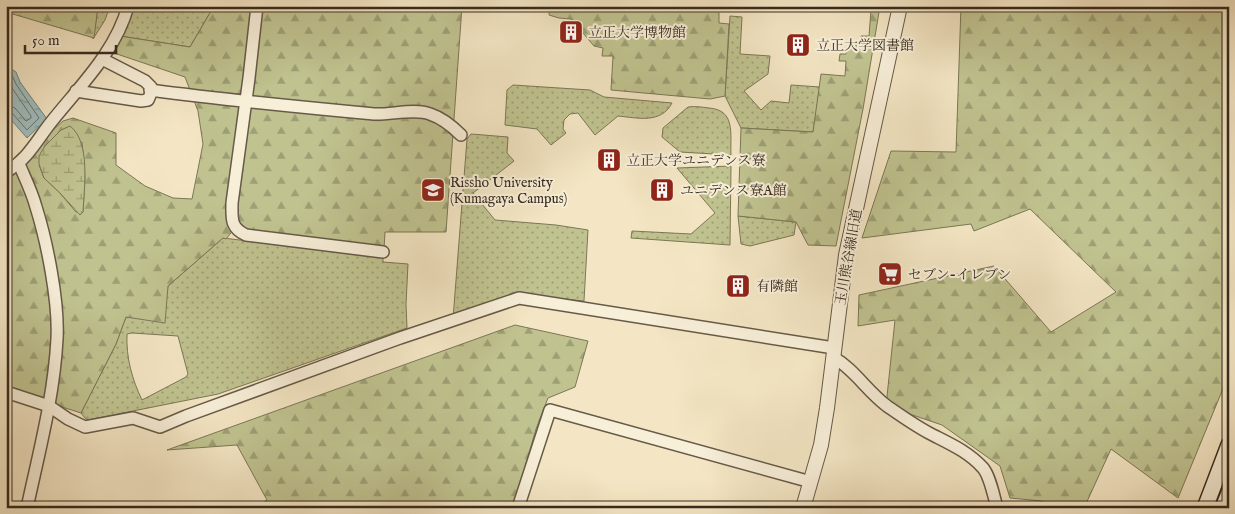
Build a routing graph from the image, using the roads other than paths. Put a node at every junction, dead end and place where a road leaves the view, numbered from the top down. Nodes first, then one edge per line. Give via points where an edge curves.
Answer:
1 (128, 6) edge
2 (257, 6) edge
3 (900, 6) edge
4 (102, 59) junction
5 (150, 90) junction
6 (76, 91) junction
7 (246, 102) junction
8 (461, 135) dead end
9 (19, 164) junction
10 (6, 172) edge
11 (384, 252) dead end
12 (834, 352) junction
13 (6, 392) edge
14 (49, 406) junction
15 (1229, 445) edge
16 (811, 482) junction
17 (1229, 493) edge
18 (27, 508) edge
19 (518, 508) edge
20 (803, 508) edge
21 (997, 508) edge
22 (1205, 508) edge
23 (1223, 508) edge

1 - 4 street via 120,31
2 - 7 street
3 - 12 street, 玉川熊谷線旧道 via 846,255
4 - 5 street via 145,81
4 - 6 street
5 - 6 street via 148,100 142,101
5 - 7 street
6 - 9 street
7 - 8 street via 383,114 429,113
7 - 11 street via 232,203 232,221 238,232
9 - 10 street
9 - 14 street via 36,206 54,292 57,336
12 - 14 street via 518,298 160,427 134,418 85,427
12 - 16 street, 玉川熊谷線旧道 via 821,445
12 - 21 street via 886,406 976,461 985,470
13 - 14 street
14 - 18 street
15 - 22 main road
16 - 19 street via 550,410
16 - 20 street, 玉川熊谷線旧道
17 - 23 main road

